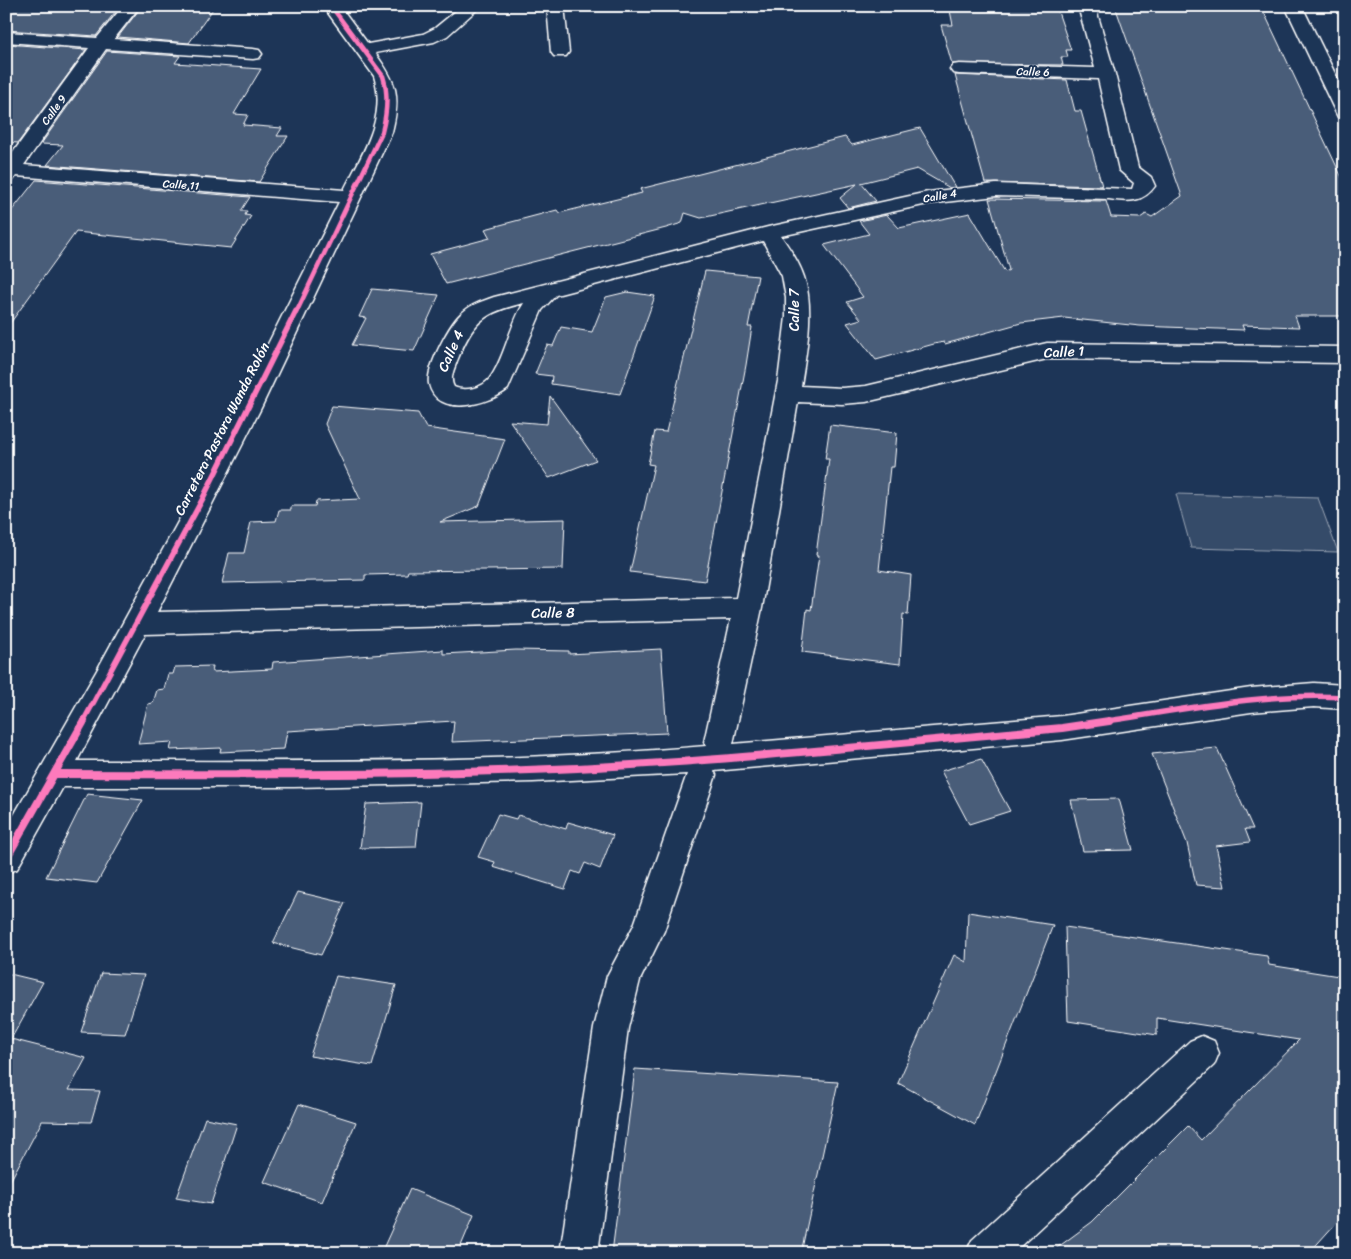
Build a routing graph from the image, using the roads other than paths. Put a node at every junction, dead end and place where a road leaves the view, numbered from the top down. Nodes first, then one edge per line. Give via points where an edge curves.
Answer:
1 (132, 6) edge
2 (331, 6) edge
3 (473, 6) edge
4 (555, 6) edge
5 (1086, 6) edge
6 (1292, 6) edge
7 (6, 37) edge
8 (102, 43) junction
9 (364, 50) junction
10 (560, 52) dead end
11 (254, 54) dead end
12 (959, 69) dead end
13 (1106, 74) junction
14 (1345, 112) edge
15 (8, 173) edge
16 (352, 197) junction
17 (768, 233) junction
18 (548, 290) junction
19 (1345, 355) edge
20 (788, 392) junction
21 (748, 608) junction
22 (138, 623) junction
23 (1345, 697) edge
24 (718, 742) dead end
25 (55, 774) junction
26 (701, 775) dead end
27 (6, 859) edge
28 (1202, 1053) dead end
29 (580, 1253) edge
30 (985, 1253) edge

1 - 8 street, Calle 9
2 - 9 street, Carretera Pastora Wanda Rolón
3 - 9 street via 441,32 428,38
4 - 10 street
5 - 13 street, Calle 4
6 - 14 street
7 - 8 street
8 - 11 street
8 - 15 street, Calle 9
9 - 16 street, Carretera Pastora Wanda Rolón via 383,76 388,88 388,103 382,132
12 - 13 street, Calle 6
13 - 17 street, Calle 4 via 1129,170 1144,181 1145,186 1139,193 1126,196 1049,191 958,192
15 - 16 street, Calle 11
16 - 22 street, Carretera Pastora Wanda Rolón
17 - 18 street, Calle 4
17 - 20 street, Calle 7 via 795,283 797,316
18 - 18 street, Calle 4 via 474,314 464,324 440,375 442,388 448,394 467,398 495,389 532,307
19 - 20 street, Calle 1 via 1047,351 866,394 842,396
20 - 21 street
21 - 22 street, Calle 8
21 - 24 street
22 - 25 street, Carretera Pastora Wanda Rolón
23 - 25 street via 1314,695 1250,700 1062,728 664,763 304,774
25 - 27 street, Carretera Pastora Wanda Rolón
26 - 29 street via 648,931 624,976 611,1028
28 - 30 street

